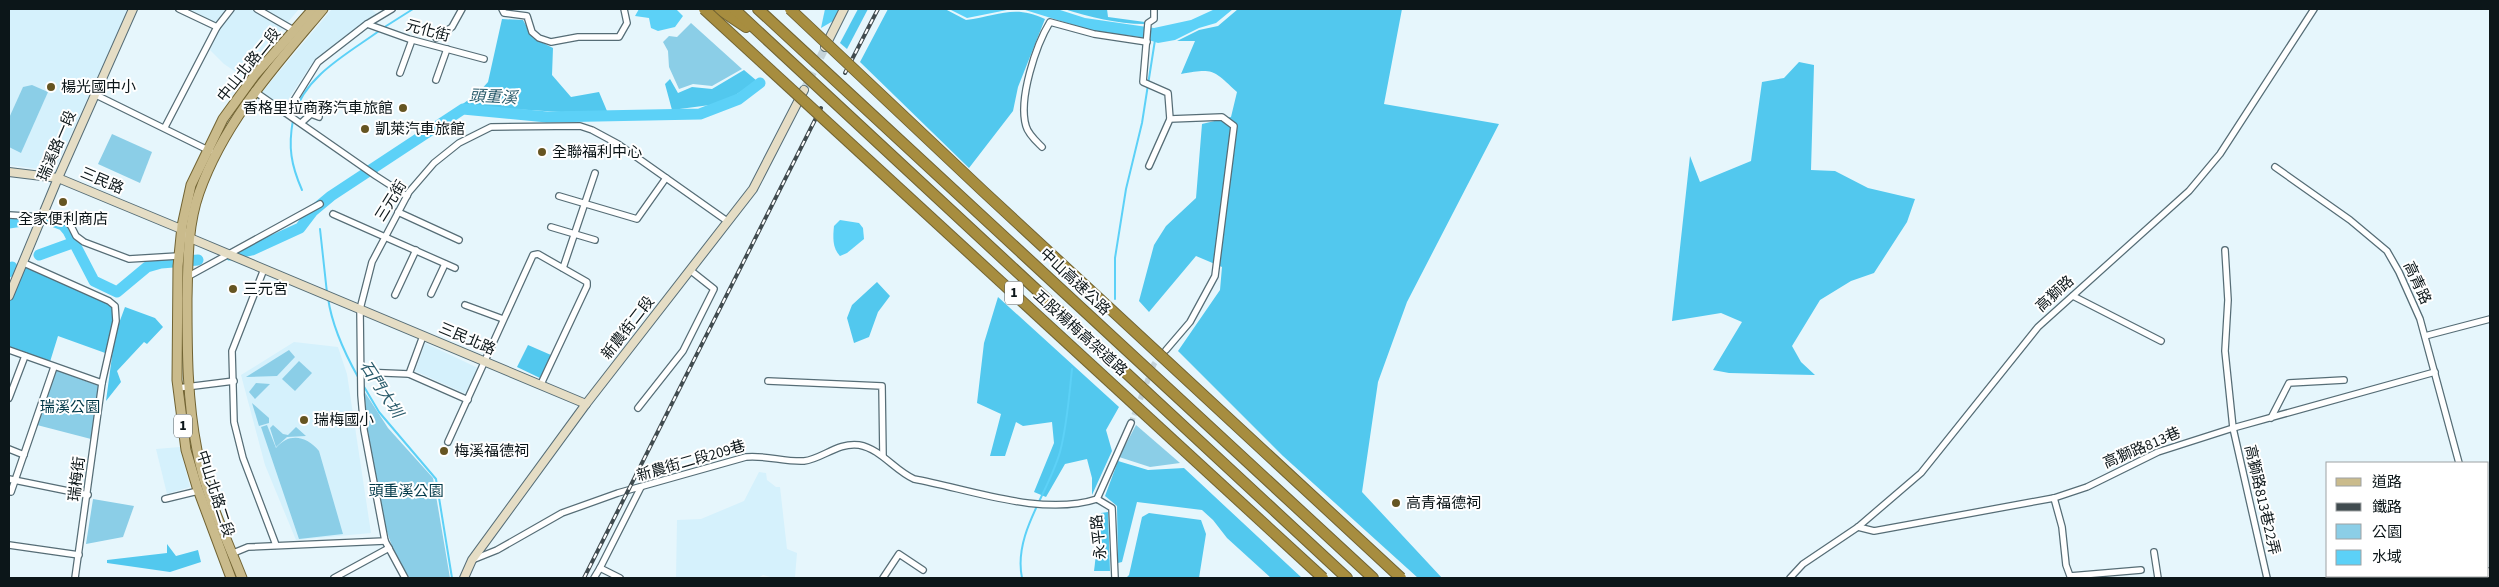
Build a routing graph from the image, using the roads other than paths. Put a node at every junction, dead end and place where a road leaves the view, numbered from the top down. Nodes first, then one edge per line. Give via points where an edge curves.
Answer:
1 (133, 9) edge
2 (179, 9) edge
3 (231, 9) edge
4 (257, 9) edge
5 (313, 9) edge
6 (323, 9) edge
7 (392, 9) edge
8 (462, 9) edge
9 (502, 9) edge
10 (624, 9) edge
11 (704, 9) edge
12 (718, 9) edge
13 (734, 9) edge
14 (758, 9) edge
15 (790, 9) edge
16 (844, 9) edge
17 (1154, 9) edge
18 (2314, 9) edge
19 (367, 24) junction
20 (217, 27) junction
21 (295, 31) junction
22 (436, 38) dead end
23 (412, 40) junction
24 (1148, 40) junction
25 (768, 41) junction
26 (824, 48) tunnel mouth
27 (447, 49) junction
28 (484, 59) dead end
29 (400, 73) dead end
30 (436, 80) dead end
31 (804, 90) tunnel mouth
32 (254, 91) junction
33 (94, 94) junction
34 (289, 113) junction
35 (321, 114) dead end
36 (1170, 118) junction
37 (300, 123) junction
38 (165, 127) junction
39 (1042, 147) dead end
40 (207, 149) junction
41 (216, 154) junction
42 (1149, 166) dead end
43 (2275, 166) dead end
44 (9, 172) edge
45 (594, 173) dead end
46 (58, 178) junction
47 (666, 178) junction
48 (407, 196) junction
49 (559, 196) dead end
50 (320, 204) dead end
51 (586, 204) junction
52 (398, 212) junction
53 (44, 214) junction
54 (333, 214) dead end
55 (9, 215) edge
56 (727, 221) junction
57 (551, 227) dead end
58 (181, 229) junction
59 (576, 234) junction
60 (385, 236) junction
61 (190, 238) junction
62 (459, 240) dead end
63 (595, 240) dead end
64 (416, 250) junction
65 (2225, 250) dead end
66 (228, 254) junction
67 (183, 256) junction
68 (24, 263) junction
69 (445, 264) junction
70 (264, 268) junction
71 (455, 268) dead end
72 (564, 268) junction
73 (690, 270) junction
74 (188, 273) junction
75 (431, 294) dead end
76 (395, 295) dead end
77 (9, 296) edge
78 (2073, 296) junction
79 (465, 305) dead end
80 (360, 309) junction
81 (503, 319) junction
82 (2490, 319) edge
83 (424, 336) junction
84 (2425, 336) junction
85 (2161, 341) dead end
86 (9, 350) edge
87 (1166, 350) tunnel mouth
88 (26, 356) junction
89 (484, 361) junction
90 (54, 367) junction
91 (2434, 372) junction
92 (361, 374) junction
93 (409, 374) junction
94 (2344, 380) dead end
95 (234, 381) junction
96 (768, 381) dead end
97 (102, 383) junction
98 (541, 384) junction
99 (188, 386) junction
100 (178, 388) junction
101 (9, 398) edge
102 (468, 400) junction
103 (586, 404) junction
104 (638, 408) dead end
105 (2270, 418) junction
106 (1131, 424) tunnel mouth
107 (2233, 428) junction
108 (448, 442) dead end
109 (9, 449) edge
110 (24, 455) junction
111 (883, 456) junction
112 (2459, 462) edge
113 (12, 480) edge
114 (641, 487) junction
115 (198, 491) junction
116 (11, 492) dead end
117 (88, 495) junction
118 (2054, 498) junction
119 (165, 499) dead end
120 (1096, 499) junction
121 (1858, 527) junction
122 (385, 541) junction
123 (9, 545) edge
124 (276, 546) junction
125 (389, 548) junction
126 (2154, 552) dead end
127 (232, 553) junction
128 (80, 555) junction
129 (222, 556) junction
130 (472, 560) junction
131 (600, 568) junction
132 (923, 570) dead end
133 (2141, 570) dead end
134 (75, 578) edge
135 (231, 578) edge
136 (242, 578) edge
137 (334, 578) edge
138 (405, 578) edge
139 (464, 578) edge
140 (594, 578) edge
141 (620, 578) edge
142 (883, 578) edge
143 (1115, 578) edge
144 (1323, 578) edge
145 (1347, 578) edge
146 (1373, 578) edge
147 (1401, 578) edge
148 (1790, 578) edge
149 (2158, 578) edge
150 (2267, 578) edge

1 - 33 street, 瑞溪路一段
2 - 20 street
3 - 20 street
4 - 21 street
5 - 21 main road, 中山北路二段 / 1
6 - 32 main road, 中山北路二段 / 1
7 - 19 street, 元化街
8 - 22 street via 452,28
9 - 10 street via 504,13 527,16 532,32 551,42 578,37 619,37 627,23
11 - 144 highway, 五股楊梅高架道路 / 1, bridge
12 - 25 highway
13 - 25 highway, 1
14 - 146 highway, 中山高速公路 / 1
15 - 147 highway, bridge
16 - 26 street
17 - 24 street via 1154,19 1148,23
18 - 78 street, 高獅路 via 2209,168 2189,191
19 - 23 street, 元化街
19 - 34 street, 元化街 via 318,62
20 - 38 street
21 - 40 main road, 中山北路二段 / 1 via 255,75
23 - 27 street, 元化街
23 - 29 street
24 - 36 street via 1143,82 1168,93
24 - 39 street via 1094,34 1050,22 1042,34 1024,98 1026,126
25 - 145 highway, 1
27 - 28 street, 元化街
27 - 30 street
31 - 56 street, 新農街二段 via 753,189
32 - 34 street
32 - 41 main road, 中山北路二段 / 1
33 - 38 street
33 - 46 street, 瑞溪路一段
34 - 37 street
35 - 37 street via 311,114
36 - 42 street
36 - 87 street via 1222,117 1234,126 1215,276 1190,322
37 - 48 street
38 - 40 street
40 - 41 street
40 - 58 main road, 中山北路二段 / 1 via 191,186
41 - 61 main road, 中山北路二段 / 1 via 198,194
43 - 84 street, 高青路 via 2387,251
44 - 46 street, 三民路
45 - 51 street
46 - 53 street, 瑞溪路一段
46 - 58 street, 三民路
47 - 48 street, 三元街 via 592,130 571,125 491,127 459,143 434,163
47 - 51 street via 637,219
47 - 56 street, 三元街
48 - 52 street, 三元街
49 - 51 street
50 - 66 street
51 - 59 street
52 - 60 street, 三元街
52 - 62 street
53 - 55 street
53 - 67 street via 66,221 84,242 129,259
53 - 68 street, 瑞溪路一段
54 - 60 street
56 - 73 street, 新農街二段
57 - 59 street
58 - 61 street
58 - 67 main road, 中山北路二段 / 1
59 - 63 street
59 - 72 street
60 - 64 street
60 - 80 street, 三元街 via 372,262
61 - 66 street
61 - 67 main road, 中山北路二段 / 1
64 - 69 street
64 - 76 street
65 - 107 street, 高獅路813巷22弄 via 2228,300 2225,351
66 - 70 street
66 - 74 street
67 - 74 main road, 1
67 - 100 main road, 中山北路二段 / 1 via 178,266
68 - 77 street, 瑞溪路一段
68 - 97 street, 瑞梅街 via 115,306 116,321
69 - 71 street
69 - 75 street
70 - 80 street, 三民北路
70 - 95 street via 232,350
72 - 81 street via 538,254 533,255
72 - 98 street via 587,282 587,286
73 - 103 street, 新農街二段
73 - 104 street via 714,289 683,351
74 - 99 main road, 中山北路二段 / 1
78 - 85 street
78 - 121 street, 高獅路 via 2038,327 1921,473
79 - 81 street
80 - 83 street, 三民北路
80 - 92 street, 三元街
81 - 89 street
82 - 84 street
83 - 89 street, 三民北路
83 - 93 street
84 - 91 street, 高青路
86 - 88 street
88 - 90 street
88 - 101 street
89 - 98 street, 三民北路
89 - 102 street
90 - 97 street
90 - 110 street
91 - 105 street, 高獅路813巷
91 - 112 street, 高青路
92 - 93 street
92 - 122 street, 三元街 via 364,430
93 - 102 street
94 - 105 street via 2289,384
95 - 99 street
95 - 124 street via 234,422 243,458
96 - 111 street via 882,386
97 - 117 street, 瑞梅街
98 - 103 street, 三民北路
99 - 100 street
99 - 127 main road, 中山北路二段 / 1 via 197,450
100 - 115 main road, 中山北路二段 / 1 via 186,450
102 - 108 street
103 - 130 street, 新農街二段
105 - 107 street, 高獅路813巷
106 - 120 street
107 - 118 street, 高獅路813巷 via 2158,452 2087,487
107 - 150 street, 高獅路813巷22弄
109 - 110 street
110 - 113 street
111 - 114 street, 新農街二段209巷 via 858,445 830,450 805,461 746,457
111 - 120 street, 新農街二段209巷 via 914,479 1040,505
113 - 116 street
113 - 117 street
114 - 130 street, 新農街二段209巷 via 562,513 498,550
114 - 131 street
115 - 119 street
115 - 129 main road, 中山北路二段 / 1
117 - 128 street, 瑞梅街
118 - 121 street, 高獅路813巷 via 1874,531
118 - 133 street via 2070,576
120 - 143 street, 永平路 via 1112,508
121 - 148 street, 高獅路 via 1803,564
122 - 124 street
122 - 125 street, 三元街
123 - 128 street
124 - 127 street via 248,547
125 - 137 street
125 - 138 street, 三元街
126 - 149 street
127 - 129 street
127 - 136 main road, 中山北路二段 / 1
128 - 134 street, 瑞梅街
129 - 135 main road, 中山北路二段 / 1
130 - 139 street, 新農街二段
131 - 140 street
131 - 141 street
132 - 142 street via 899,554

